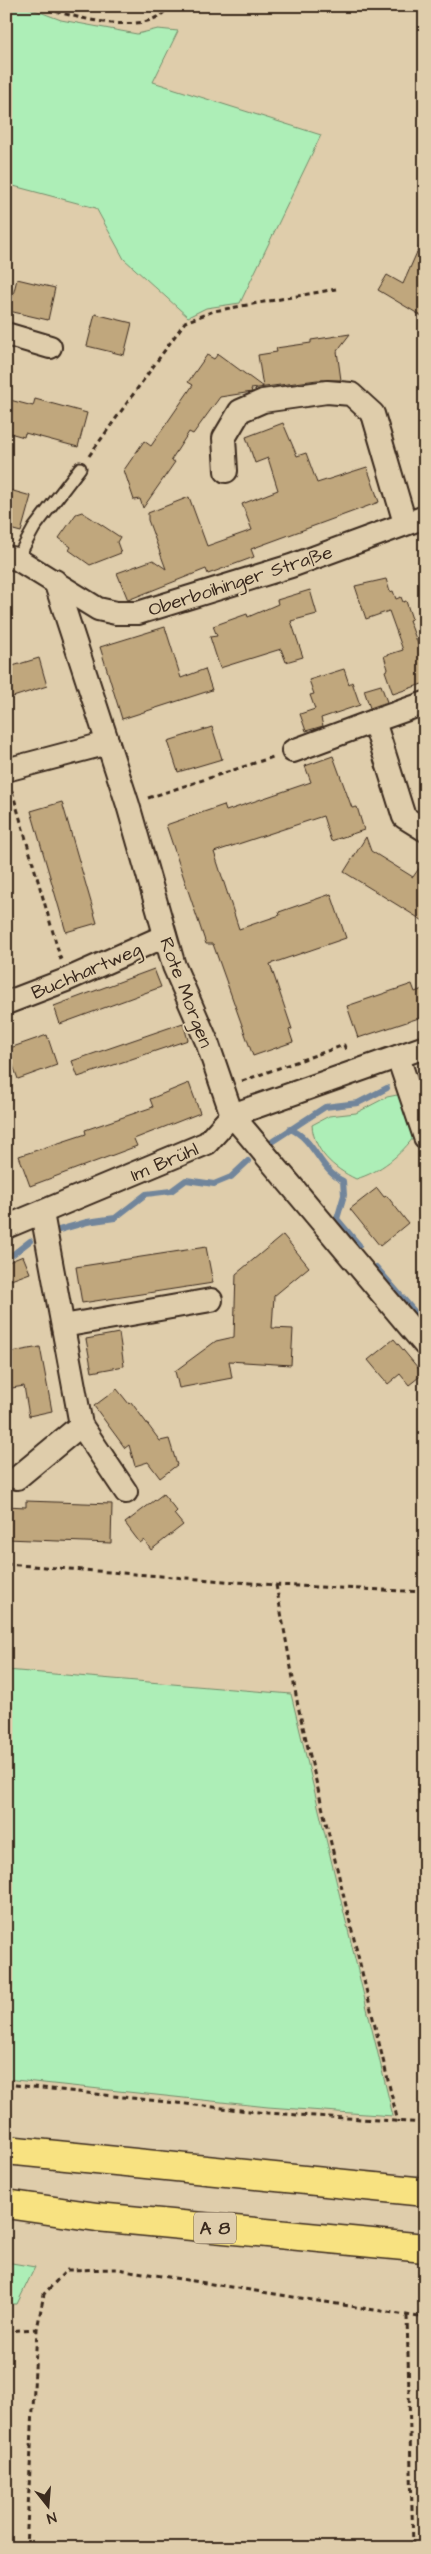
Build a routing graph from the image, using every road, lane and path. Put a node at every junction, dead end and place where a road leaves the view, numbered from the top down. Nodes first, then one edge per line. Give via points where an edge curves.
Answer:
1 (39, 6) edge
2 (169, 6) edge
3 (336, 289) dead end
4 (6, 334) edge
5 (50, 347) dead end
6 (80, 468) joint
7 (226, 471) dead end
8 (415, 520) edge
9 (12, 558) edge
10 (55, 581) junction
11 (425, 703) edge
12 (374, 721) junction
13 (108, 743) junction
14 (293, 750) joint
15 (8, 776) edge
16 (128, 805) junction
17 (425, 830) edge
18 (165, 936) junction
19 (66, 980) junction
20 (6, 1003) edge
21 (425, 1047) edge
22 (398, 1057) junction
23 (354, 1072) junction
24 (223, 1088) junction
25 (232, 1115) junction
26 (425, 1137) edge
27 (42, 1213) junction
28 (6, 1227) edge
29 (211, 1300) dead end
30 (63, 1326) junction
31 (425, 1345) edge
32 (81, 1425) junction
33 (17, 1478) dead end
34 (126, 1492) dead end
35 (6, 1564) edge
36 (276, 1585) junction
37 (425, 1592) edge
38 (6, 2084) edge
39 (398, 2122) junction
40 (425, 2123) edge
41 (6, 2150) edge
42 (425, 2192) edge
43 (6, 2204) edge
44 (425, 2248) edge
45 (407, 2316) junction
46 (425, 2318) edge
47 (37, 2330) junction
48 (6, 2331) edge
49 (26, 2548) edge
50 (412, 2548) edge

1 - 2 path via 115,24 142,24 165,14
3 - 6 path via 214,310 186,322
4 - 5 street
6 - 9 lane
7 - 8 street via 224,438 240,411 263,402 327,392 350,394 373,414
8 - 10 street, Oberboihinger Straße via 291,566 138,613 98,609
9 - 10 street, Oberboihinger Straße
10 - 13 street, Rote Morgen
11 - 12 street
12 - 14 street
12 - 17 street via 404,817
13 - 15 street
13 - 16 street, Rote Morgen
14 - 16 path
15 - 19 path
16 - 18 street, Rote Morgen
18 - 19 street, Buchhartweg
18 - 24 street, Rote Morgen
19 - 20 street, Buchhartweg
21 - 22 street, Im Brühl
22 - 23 street, Im Brühl
22 - 26 street
23 - 24 path via 344,1045
23 - 25 street, Im Brühl
24 - 25 street, Rote Morgen
25 - 27 street, Im Brühl via 207,1143
25 - 31 street, Rote Morgen
27 - 28 street, Im Brühl
27 - 30 street
29 - 30 street
30 - 32 street
32 - 33 street
32 - 34 street
35 - 36 path
36 - 37 path
36 - 39 path via 298,1706
38 - 39 path via 267,2113
39 - 40 path
41 - 42 highway
43 - 44 highway, A 8 via 97,2217
45 - 46 path
45 - 47 path via 118,2269 67,2270 44,2294
45 - 50 path
47 - 48 path
47 - 49 path

